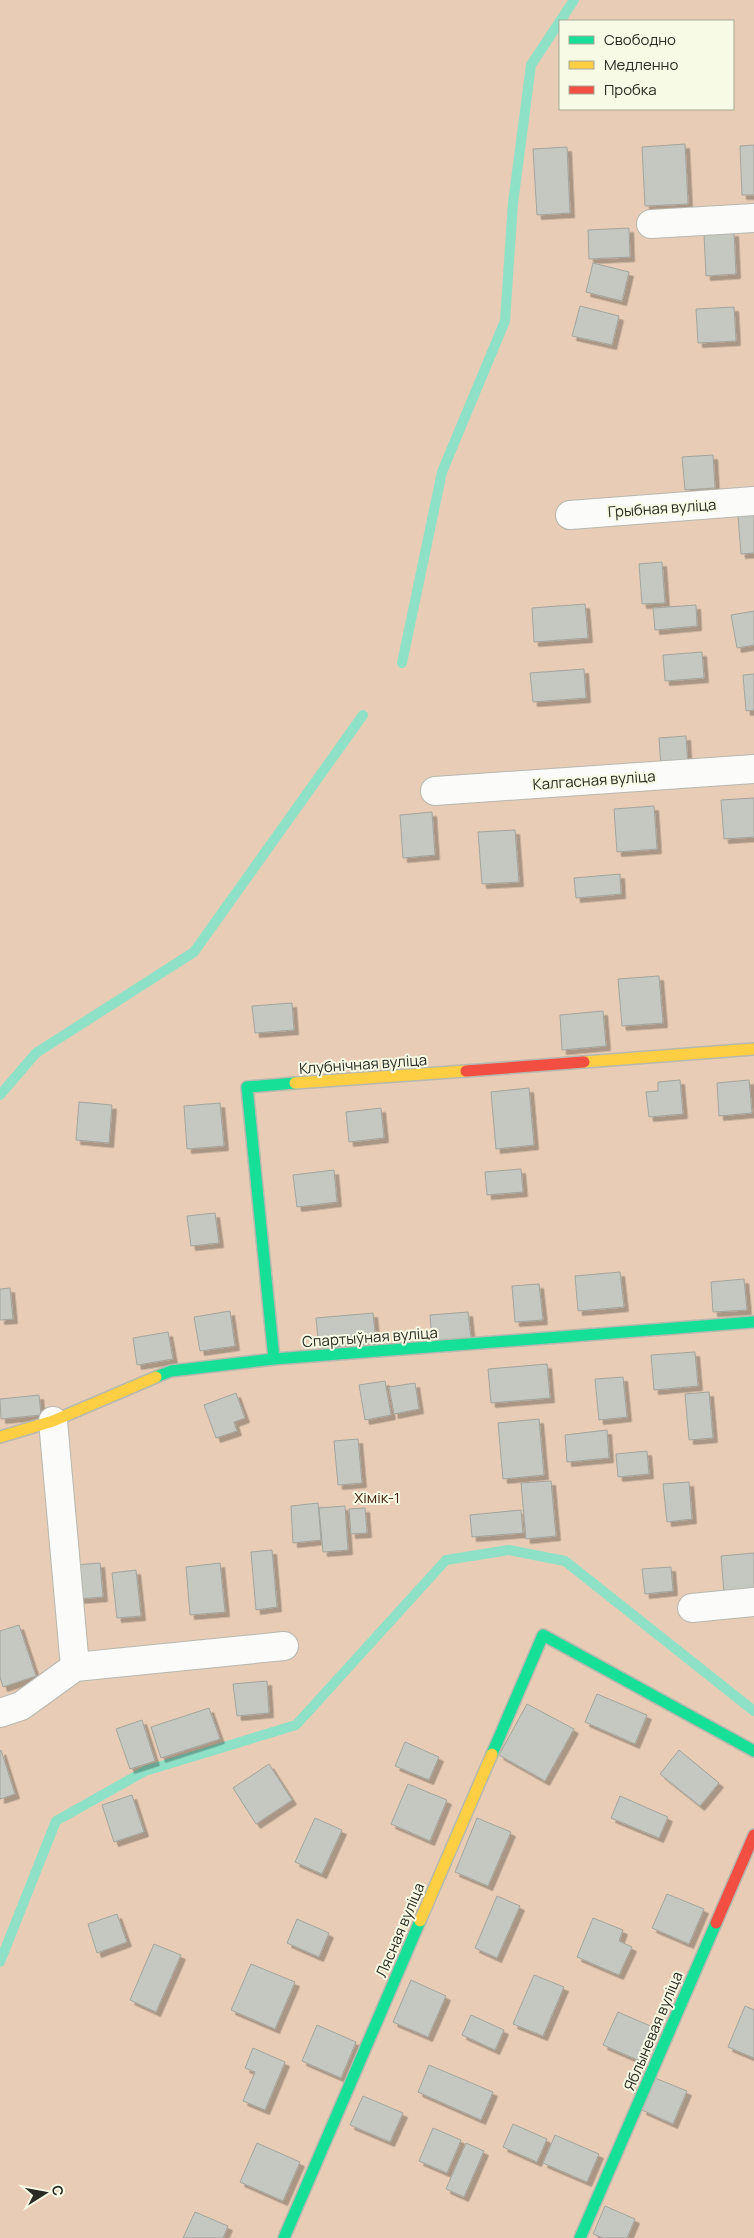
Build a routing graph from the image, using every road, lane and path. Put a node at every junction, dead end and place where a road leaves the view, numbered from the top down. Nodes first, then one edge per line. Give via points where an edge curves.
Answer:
1 (754, 218) edge
2 (651, 224) dead end
3 (754, 501) edge
4 (570, 515) dead end
5 (754, 769) edge
6 (435, 791) dead end
7 (754, 1049) edge
8 (754, 1322) edge
9 (274, 1359) junction
10 (53, 1420) junction
11 (0, 1436) edge
12 (754, 1602) edge
13 (692, 1608) dead end
14 (284, 1646) dead end
15 (75, 1667) junction
16 (0, 1713) edge
17 (754, 1751) edge
18 (754, 1835) edge
19 (284, 2238) edge
20 (580, 2238) edge

1 - 2 street
3 - 4 street, Грыбная вуліца
5 - 6 street, Калгасная вуліца
7 - 9 street, Клубнічная вуліца via 247,1088
8 - 9 street, Спартыўная вуліца
9 - 10 street, Спартыўная вуліца via 171,1371
10 - 11 street, Спартыўная вуліца
10 - 15 street
12 - 13 street
14 - 15 street
15 - 16 street via 21,1706
17 - 19 street, Лясная вуліца via 543,1635
18 - 20 street, Яблыневая вуліца

